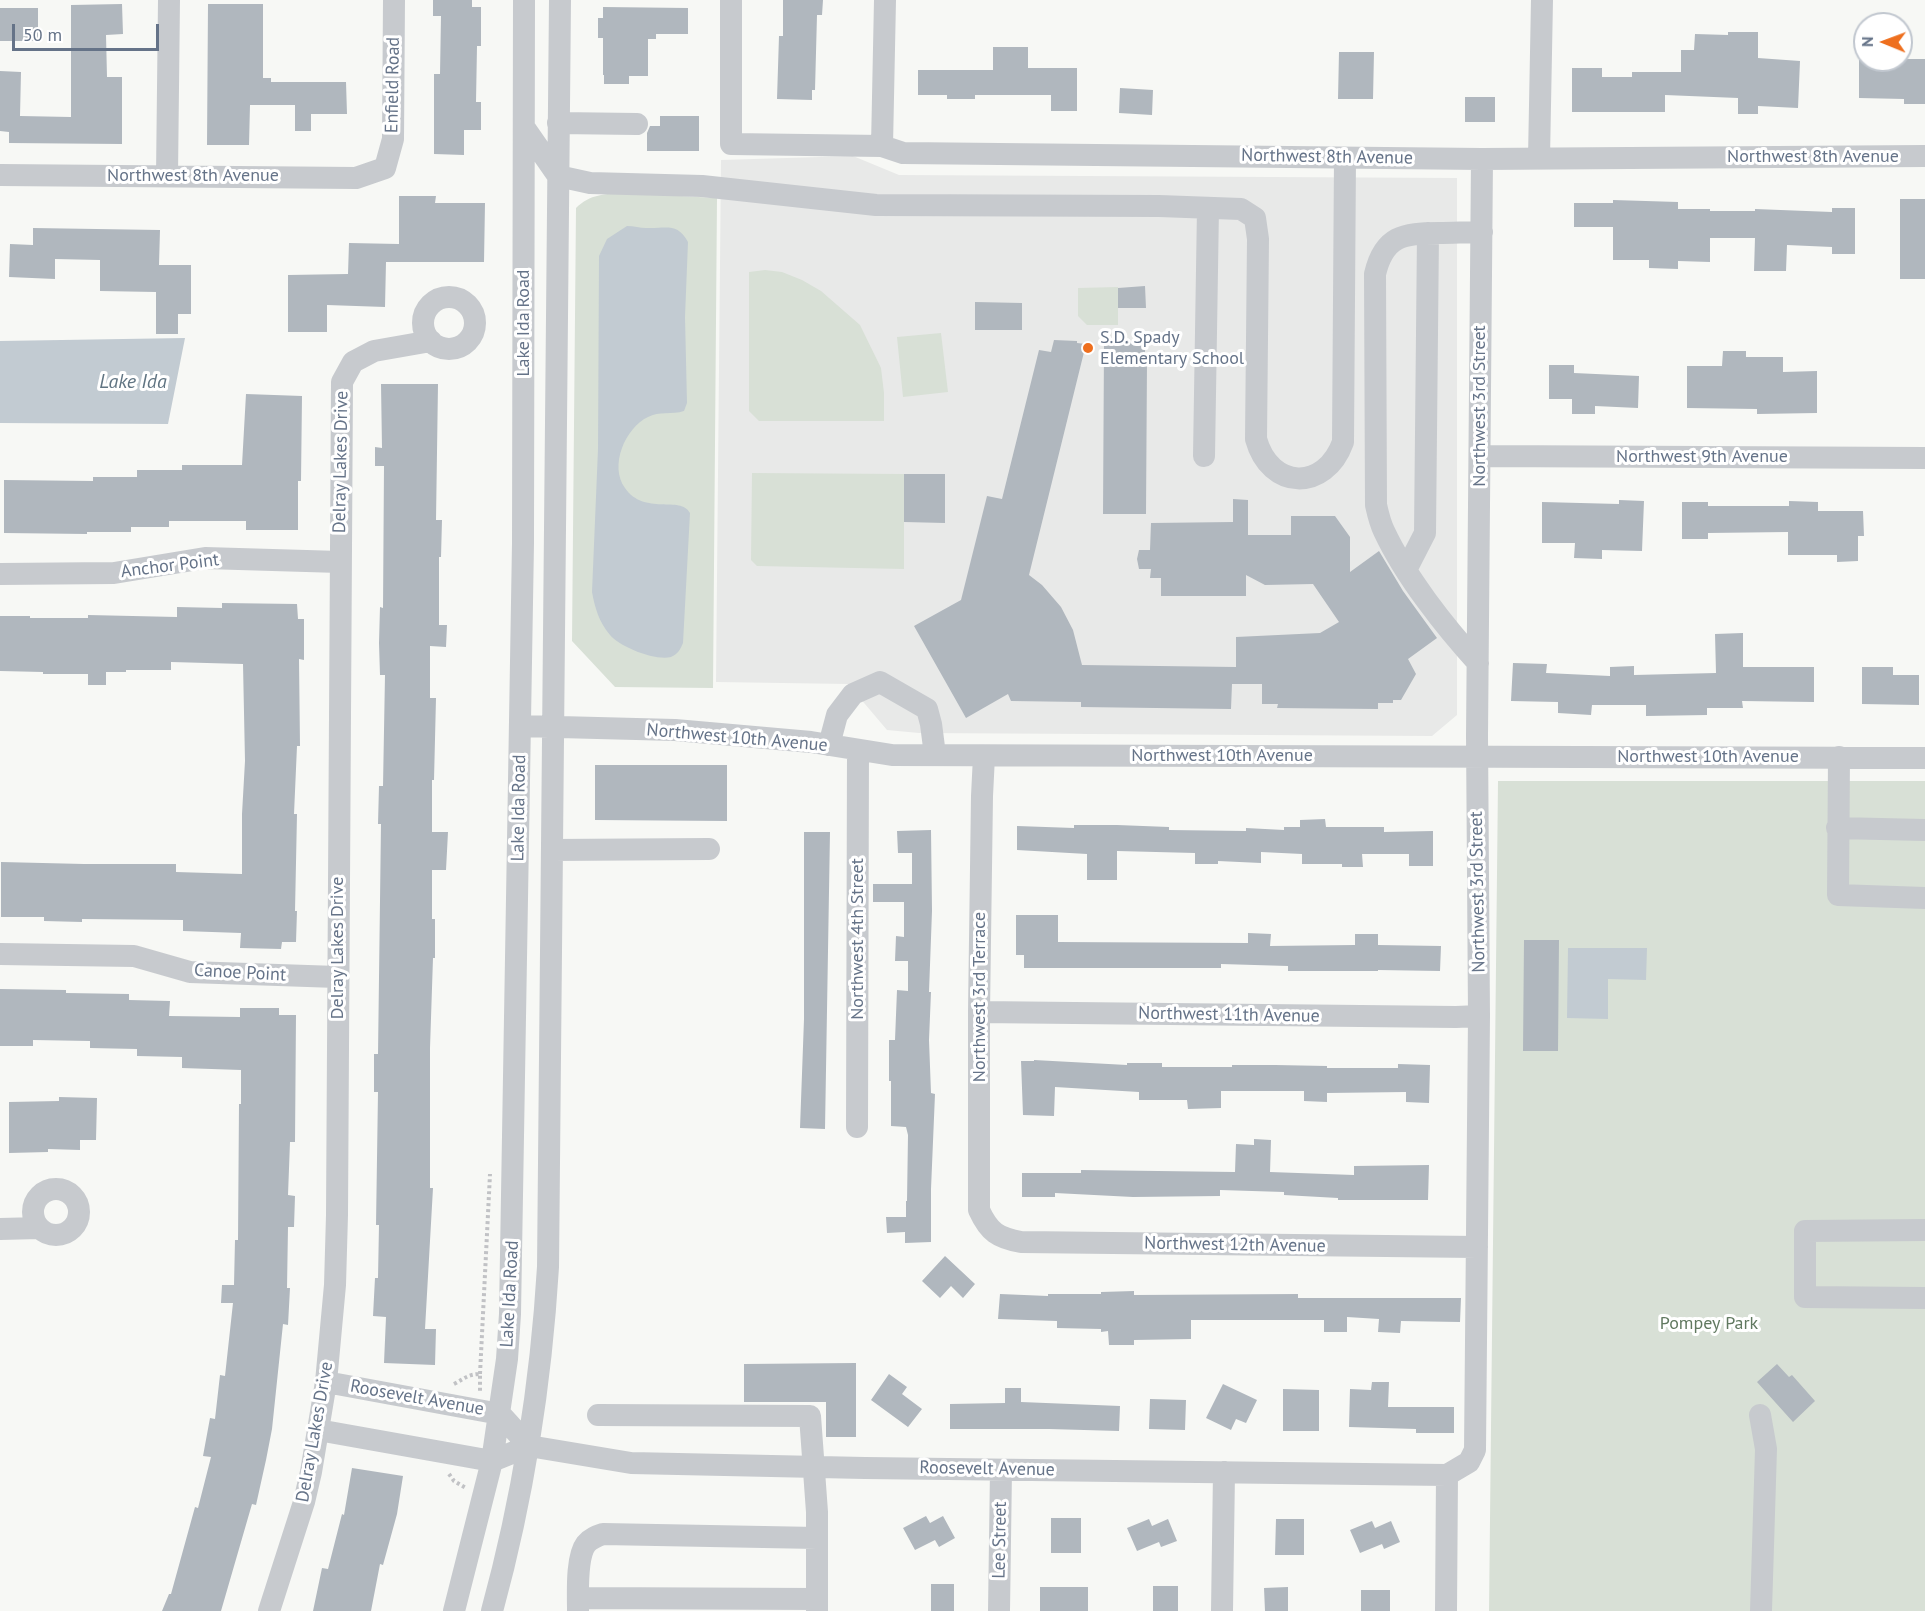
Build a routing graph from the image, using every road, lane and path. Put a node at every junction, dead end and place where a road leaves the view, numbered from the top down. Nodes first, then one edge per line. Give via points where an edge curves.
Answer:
1 (169, 0) edge
2 (394, 0) edge
3 (524, 0) edge
4 (560, 0) edge
5 (731, 0) edge
6 (885, 0) edge
7 (1542, 0) edge
8 (558, 123) junction
9 (637, 124) dead end
10 (524, 127) junction
11 (882, 146) junction
12 (1925, 156) edge
13 (1346, 158) junction
14 (1539, 158) junction
15 (1482, 159) junction
16 (385, 168) joint
17 (0, 175) edge
18 (167, 176) junction
19 (558, 176) junction
20 (1208, 208) junction
21 (1482, 232) junction
22 (1428, 233) junction
23 (431, 341) dead end
24 (1204, 456) dead end
25 (1480, 456) junction
26 (1925, 458) edge
27 (340, 562) junction
28 (1406, 570) junction
29 (0, 574) edge
30 (1478, 663) junction
31 (520, 726) junction
32 (553, 727) junction
33 (829, 745) junction
34 (858, 750) junction
35 (935, 755) junction
36 (984, 756) junction
37 (1477, 757) junction
38 (1839, 758) junction
39 (1925, 758) edge
40 (1838, 828) junction
41 (1925, 830) edge
42 (709, 849) dead end
43 (552, 850) junction
44 (1925, 898) edge
45 (0, 954) edge
46 (337, 977) junction
47 (979, 1012) junction
48 (1479, 1016) junction
49 (857, 1127) dead end
50 (39, 1228) dead end
51 (0, 1229) edge
52 (1925, 1230) edge
53 (994, 1233) joint
54 (1478, 1247) junction
55 (1925, 1298) edge
56 (326, 1382) junction
57 (500, 1414) junction
58 (598, 1415) dead end
59 (1760, 1415) dead end
60 (318, 1430) junction
61 (530, 1446) junction
62 (492, 1461) junction
63 (814, 1467) junction
64 (1001, 1470) junction
65 (1224, 1472) junction
66 (1447, 1475) junction
67 (817, 1538) junction
68 (578, 1604) edge
69 (756, 1605) edge
70 (817, 1605) edge
71 (269, 1611) edge
72 (454, 1611) edge
73 (492, 1611) edge
74 (999, 1611) edge
75 (1222, 1611) edge
76 (1446, 1611) edge
77 (1761, 1611) edge

1 - 18 street
2 - 16 street, Enfield Road via 393,139
3 - 10 street, Lake Ida Road
4 - 8 street, Lake Ida Road
5 - 11 street, Northwest 8th Avenue via 731,144
6 - 11 street
7 - 14 street
8 - 9 street
8 - 19 street, Lake Ida Road
10 - 19 street
10 - 31 street, Lake Ida Road
11 - 13 street, Northwest 8th Avenue via 903,153
12 - 14 street, Northwest 8th Avenue
13 - 15 street, Northwest 8th Avenue
13 - 20 street via 1343,442 1339,455 1318,474 1291,478 1278,473 1260,452 1256,439 1255,218 1241,209
14 - 15 street, Northwest 8th Avenue
15 - 21 street, Northwest 3rd Street
16 - 18 street, Northwest 8th Avenue via 356,178
17 - 18 street, Northwest 8th Avenue
19 - 20 street via 590,183 702,186 876,205
19 - 32 street, Lake Ida Road
20 - 24 street
21 - 22 street
21 - 25 street, Northwest 3rd Street
22 - 28 street via 1425,533
22 - 28 street via 1413,233 1387,247 1374,274 1376,505 1383,530
23 - 27 street, Delray Lakes Drive via 374,351 353,362 342,382
25 - 26 street, Northwest 9th Avenue
25 - 30 street, Northwest 3rd Street
27 - 29 street, Anchor Point via 205,558 114,573
27 - 46 street, Delray Lakes Drive
28 - 30 street
30 - 37 street, Northwest 3rd Street
31 - 32 street, Northwest 10th Avenue
31 - 57 street, Lake Ida Road via 512,1254
32 - 33 street, Northwest 10th Avenue via 675,730
32 - 43 street, Lake Ida Road
33 - 34 street, Northwest 10th Avenue
33 - 35 street via 837,716 853,694 880,682 927,710
34 - 35 street, Northwest 10th Avenue
34 - 49 street, Northwest 4th Street
35 - 36 street, Northwest 10th Avenue
36 - 37 street, Northwest 10th Avenue
36 - 47 street, Northwest 3rd Terrace
37 - 38 street, Northwest 10th Avenue
37 - 48 street, Northwest 3rd Street
38 - 39 street, Northwest 10th Avenue
38 - 40 street
40 - 41 street
40 - 44 street via 1838,896
42 - 43 street
43 - 61 street, Lake Ida Road via 548,1267
45 - 46 street, Canoe Point via 134,956 190,972
46 - 56 street, Delray Lakes Drive via 336,1285
47 - 48 street, Northwest 11th Avenue
47 - 53 street, Northwest 3rd Terrace via 979,1210
48 - 54 street, Northwest 3rd Street
50 - 51 street
52 - 55 street via 1805,1231 1805,1297
53 - 54 street, Northwest 12th Avenue via 1022,1242
54 - 66 street, Northwest 3rd Street via 1475,1450 1468,1462
56 - 57 street, Roosevelt Avenue
56 - 60 street, Delray Lakes Drive
57 - 61 street, Roosevelt Avenue
57 - 62 street, Lake Ida Road
58 - 63 street via 810,1416
59 - 77 street via 1766,1449
60 - 62 street
60 - 71 street, Delray Lakes Drive via 303,1502
61 - 62 street
61 - 63 street, Roosevelt Avenue via 631,1463
61 - 73 street, Lake Ida Road
62 - 72 street, Lake Ida Road
63 - 64 street, Roosevelt Avenue
63 - 67 street
64 - 65 street, Roosevelt Avenue
64 - 74 street, Lee Street
65 - 66 street, Roosevelt Avenue
65 - 75 street
66 - 76 street
67 - 68 street via 603,1534 587,1542 583,1550
67 - 70 street
68 - 69 street
69 - 70 street

